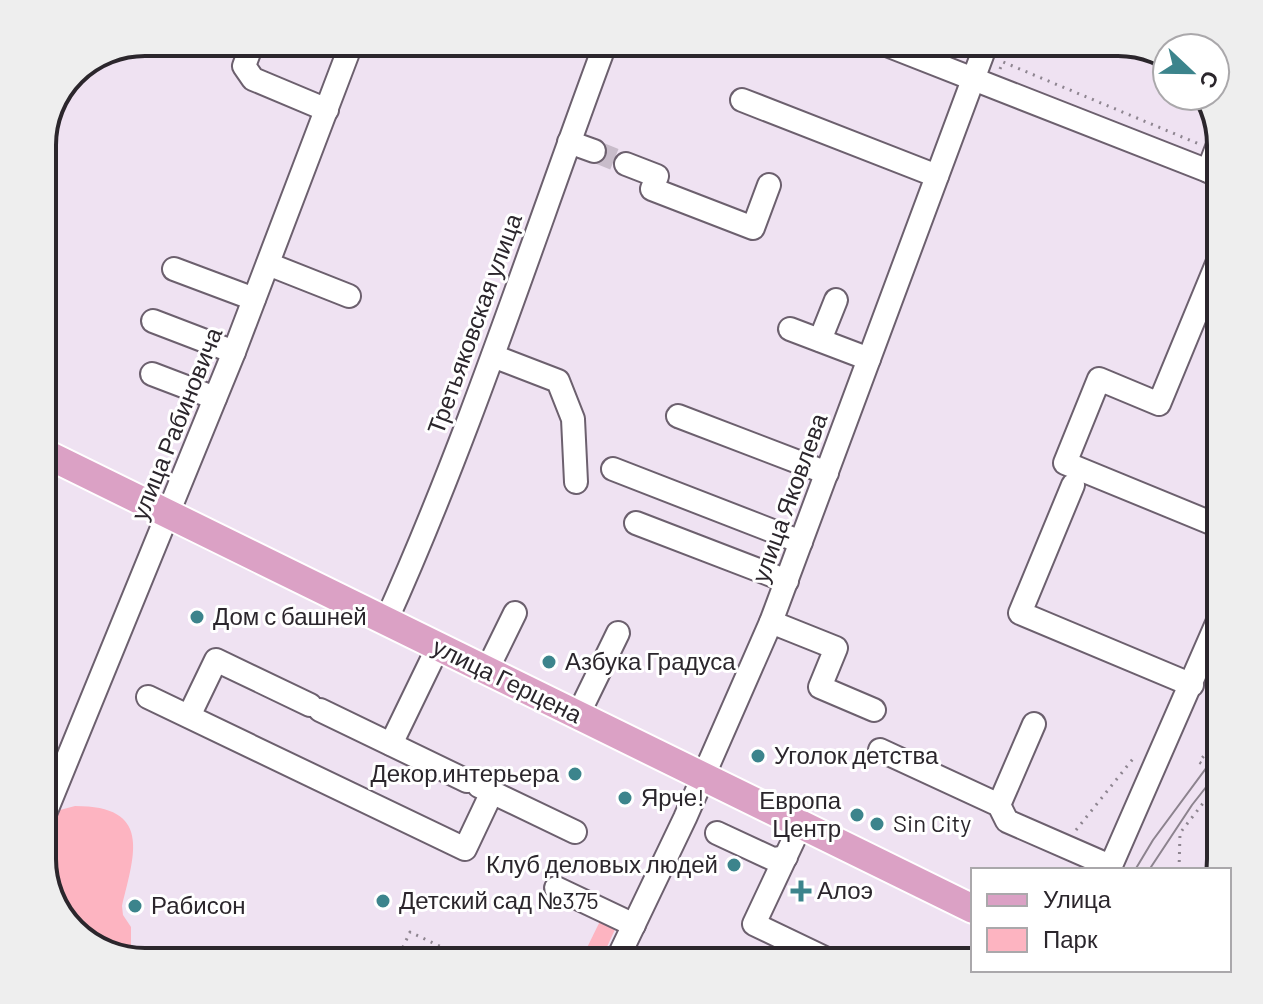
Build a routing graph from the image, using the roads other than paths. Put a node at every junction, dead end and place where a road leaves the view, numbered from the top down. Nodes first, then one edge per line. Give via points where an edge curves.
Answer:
1 (248, 56) edge
2 (347, 56) edge
3 (601, 56) edge
4 (915, 56) edge
5 (982, 56) edge
6 (973, 79) junction
7 (742, 100) dead end
8 (327, 110) junction
9 (569, 142) junction
10 (594, 151) tunnel mouth
11 (1207, 157) edge
12 (626, 164) tunnel mouth
13 (937, 176) junction
14 (769, 185) dead end
15 (268, 264) junction
16 (174, 269) dead end
17 (1207, 288) edge
18 (349, 296) dead end
19 (254, 299) junction
20 (836, 300) dead end
21 (153, 321) dead end
22 (790, 329) dead end
23 (820, 340) junction
24 (234, 352) junction
25 (493, 356) junction
26 (869, 359) junction
27 (152, 374) dead end
28 (215, 398) junction
29 (678, 416) dead end
30 (56, 459) edge
31 (613, 469) dead end
32 (827, 473) junction
33 (576, 482) dead end
34 (1073, 485) dead end
35 (170, 513) junction
36 (1207, 521) edge
37 (636, 523) dead end
38 (801, 542) junction
39 (787, 581) junction
40 (515, 613) dead end
41 (386, 621) junction
42 (771, 622) junction
43 (618, 633) dead end
44 (438, 647) junction
45 (1207, 648) edge
46 (487, 670) junction
47 (1192, 685) junction
48 (148, 697) dead end
49 (874, 710) dead end
50 (578, 715) junction
51 (189, 716) junction
52 (1034, 724) dead end
53 (391, 744) junction
54 (880, 750) dead end
55 (703, 778) junction
56 (478, 786) junction
57 (56, 787) edge
58 (999, 805) junction
59 (801, 824) junction
60 (575, 832) dead end
61 (717, 833) dead end
62 (786, 857) junction
63 (1110, 868) edge
64 (556, 888) dead end
65 (971, 908) edge
66 (634, 925) junction
67 (623, 948) edge
68 (788, 948) edge

1 - 8 street via 244,66 253,79
2 - 8 street, улица Рабиновича
3 - 9 street, Третьяковская улица
4 - 6 street
5 - 6 street, улица Яковлева
6 - 11 street
6 - 13 street, улица Яковлева
7 - 13 street
8 - 15 street, улица Рабиновича
9 - 10 street
9 - 25 street, Третьяковская улица
12 - 14 street via 657,176 652,189 753,228
13 - 26 street, улица Яковлева
15 - 18 street
15 - 19 street, улица Рабиновича
16 - 19 street
17 - 36 street via 1159,404 1099,379 1065,463
19 - 24 street, улица Рабиновича
20 - 23 street
21 - 24 street
22 - 23 street
23 - 26 street
24 - 28 street, улица Рабиновича
25 - 33 street via 558,381 573,419
25 - 41 street, Третьяковская улица
26 - 32 street, улица Яковлева
27 - 28 street
28 - 35 street, улица Рабиновича
29 - 32 street
30 - 35 main road, улица Герцена
31 - 38 street
32 - 38 street, улица Яковлева
34 - 47 street via 1020,613
35 - 41 main road, улица Герцена
35 - 57 street, улица Рабиновича
37 - 39 street
38 - 39 street, улица Яковлева
39 - 42 street, улица Яковлева
40 - 46 street
41 - 44 main road, улица Герцена
42 - 49 street via 836,648 820,687
42 - 55 street, улица Яковлева
43 - 50 street
44 - 46 main road, улица Герцена
44 - 53 street
45 - 47 street
46 - 50 main road, улица Герцена
47 - 63 street
48 - 51 street
50 - 55 main road, улица Герцена
51 - 53 street via 216,660
51 - 56 street via 465,849
52 - 58 street
53 - 56 street
54 - 58 street
55 - 59 main road, улица Герцена
55 - 66 street, улица Яковлева
56 - 60 street
58 - 63 street via 1007,821
59 - 62 street
59 - 65 main road, улица Герцена
61 - 62 street via 773,859
62 - 68 street via 754,924
64 - 66 street
66 - 67 street, улица Яковлева

